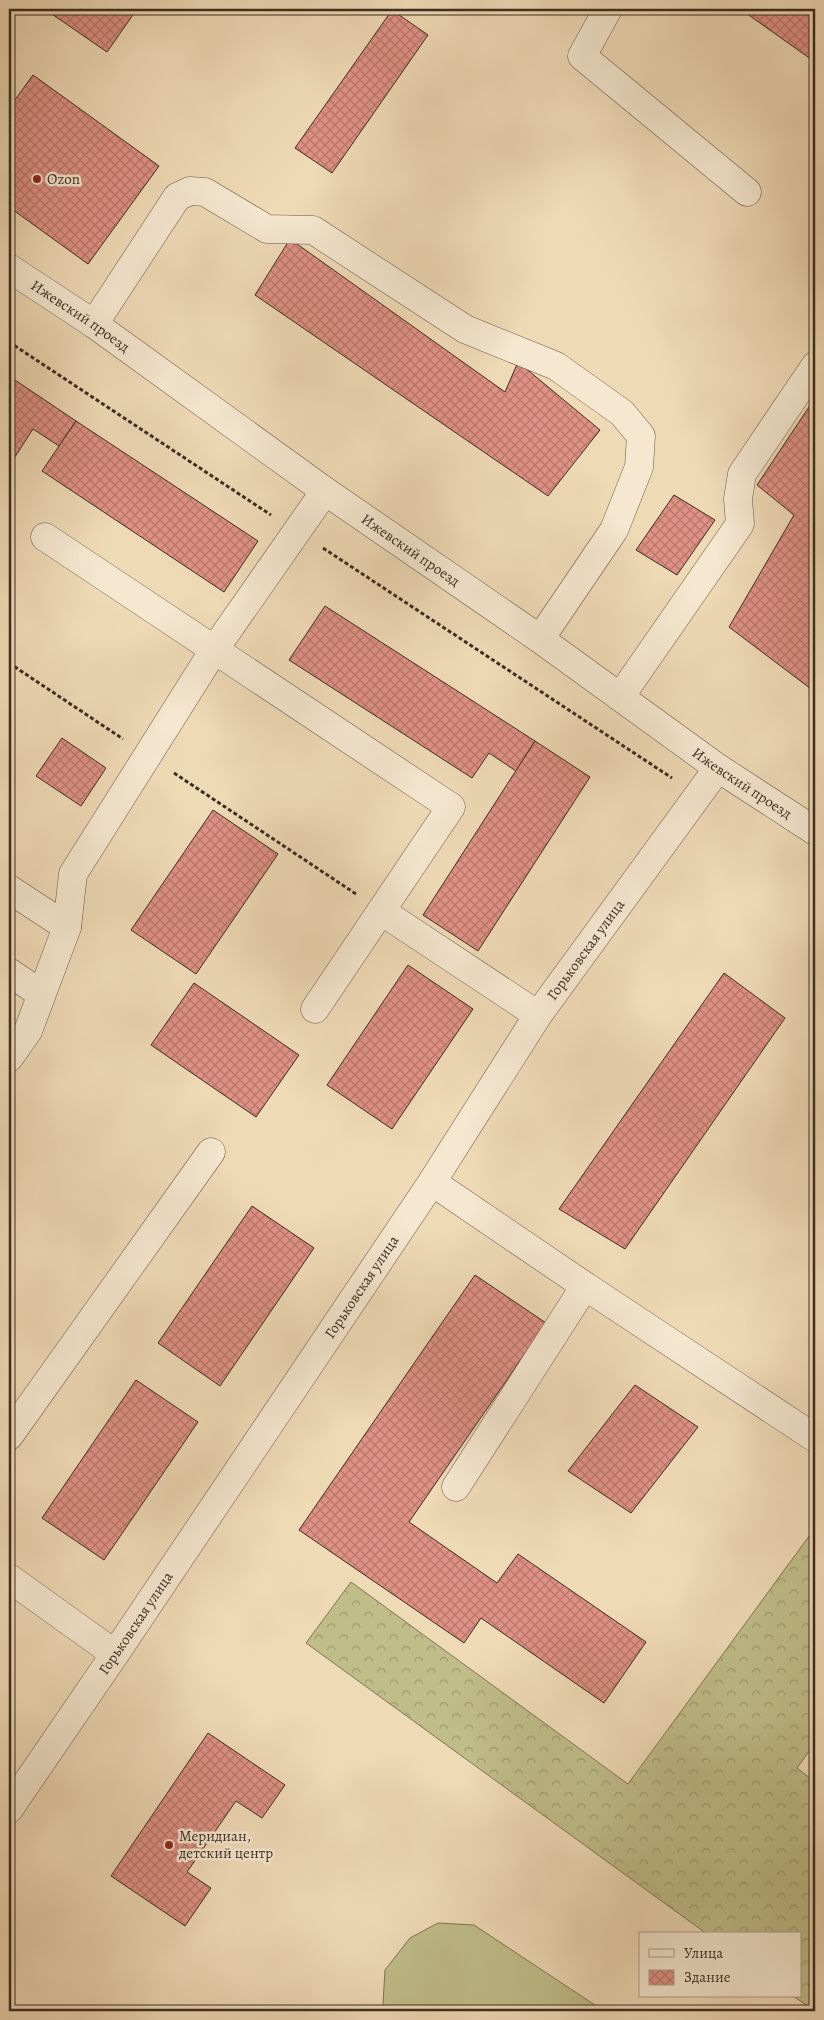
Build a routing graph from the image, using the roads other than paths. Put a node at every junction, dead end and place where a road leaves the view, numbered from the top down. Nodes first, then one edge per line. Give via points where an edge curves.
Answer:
1 (608, 9) edge
2 (747, 192) dead end
3 (9, 268) edge
4 (94, 324) junction
5 (815, 366) edge
6 (325, 490) junction
7 (44, 536) dead end
8 (540, 639) junction
9 (214, 650) junction
10 (620, 697) junction
11 (718, 768) junction
12 (815, 831) edge
13 (9, 889) edge
14 (381, 911) junction
15 (67, 927) junction
16 (9, 972) edge
17 (41, 994) junction
18 (315, 1009) dead end
19 (538, 1016) junction
20 (9, 1058) edge
21 (211, 1152) dead end
22 (432, 1182) junction
23 (584, 1286) junction
24 (9, 1436) edge
25 (815, 1438) edge
26 (456, 1487) dead end
27 (9, 1578) edge
28 (115, 1654) junction
29 (9, 1809) edge

1 - 2 street via 582,56
3 - 4 street, Ижевский проезд
4 - 6 street, Ижевский проезд
4 - 8 street via 177,197 190,191 205,192 267,229 313,230 466,329 556,366 622,413 641,436 639,467 614,530
5 - 10 street via 742,474 738,499 740,524
6 - 8 street, Ижевский проезд
6 - 9 street
7 - 9 street
8 - 10 street, Ижевский проезд
9 - 14 street via 451,807
9 - 15 street via 73,874
10 - 11 street, Ижевский проезд
11 - 12 street, Ижевский проезд
11 - 19 street, Горьковская улица
13 - 15 street
14 - 18 street
14 - 19 street
15 - 17 street
16 - 17 street
17 - 20 street via 28,1031
19 - 22 street, Горьковская улица
21 - 24 street
22 - 23 street
22 - 28 street, Горьковская улица
23 - 25 street
23 - 26 street
27 - 28 street
28 - 29 street, Горьковская улица

